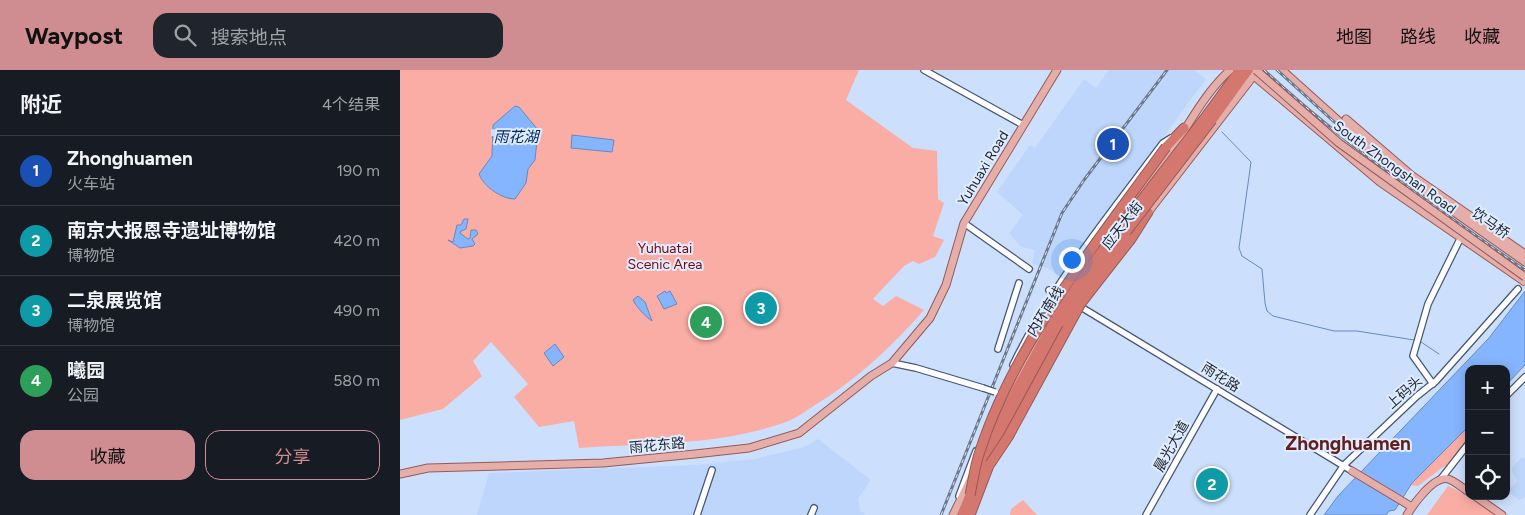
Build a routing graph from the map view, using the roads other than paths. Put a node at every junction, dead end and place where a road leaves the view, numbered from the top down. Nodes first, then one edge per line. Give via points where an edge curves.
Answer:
1 (924, 70) edge
2 (1053, 70) edge
3 (1057, 70) edge
4 (1223, 70) edge
5 (1230, 70) edge
6 (1240, 70) edge
7 (1282, 70) edge
8 (1289, 70) edge
9 (1254, 72) edge
10 (1215, 84) junction
11 (1023, 125) junction
12 (1184, 128) junction
13 (1148, 212) junction
14 (964, 223) junction
15 (1461, 237) junction
16 (1525, 254) edge
17 (1525, 262) edge
18 (1029, 269) dead end
19 (1525, 277) edge
20 (1525, 282) edge
21 (1019, 283) dead end
22 (1518, 289) dead end
23 (1052, 291) junction
24 (1064, 294) junction
25 (1076, 304) junction
26 (998, 349) dead end
27 (892, 363) junction
28 (1525, 377) edge
29 (1433, 384) junction
30 (1217, 389) junction
31 (995, 392) junction
32 (1510, 392) edge
33 (1465, 447) edge
34 (990, 464) junction
35 (1344, 466) junction
36 (712, 470) dead end
37 (1352, 471) joint
38 (400, 474) edge
39 (1440, 480) junction
40 (1465, 489) edge
41 (970, 495) junction
42 (1481, 500) edge
43 (1409, 505) junction
44 (814, 508) dead end
45 (957, 513) edge
46 (697, 515) edge
47 (811, 515) edge
48 (972, 515) edge
49 (1146, 515) edge
50 (1310, 515) edge
51 (1407, 515) edge
52 (1502, 515) edge

1 - 11 street
2 - 11 main road
3 - 11 main road
4 - 10 main road, 应天大街
5 - 10 main road, 应天大街
6 - 41 highway, 内环南线, bridge via 1070,295 1001,418
7 - 17 main road, 饮马桥 via 1389,166
8 - 16 main road via 1411,174
9 - 13 main road, 应天大街
9 - 15 main road via 1366,170
9 - 19 main road, South Zhongshan Road, bridge via 1339,143
9 - 34 highway, 内环南线, bridge via 1086,284 1014,406
10 - 12 main road, 应天大街
11 - 14 main road, Yuhuaxi Road
12 - 23 street, 应天大街 via 1163,143
12 - 24 main road, 应天大街 via 1172,150
12 - 41 highway, bridge via 1166,147 1047,314 992,418 979,452
13 - 25 main road, 应天大街
13 - 34 highway, bridge via 1081,303
14 - 18 street
14 - 27 main road, Yuhuaxi Road via 946,286 930,318
15 - 20 main road
15 - 29 street via 1428,304 1413,356
21 - 26 street
22 - 29 street, 上码头
23 - 24 street
23 - 31 street, 应天大街 via 1004,384
24 - 25 street, 雨花路
24 - 45 main road, 应天大街 via 1007,396
25 - 30 street, 雨花路
25 - 48 main road, 应天大街 via 1007,431
27 - 31 street, bridge
27 - 38 main road, 雨花东路 via 799,433 749,448 604,463 428,468
28 - 32 street
29 - 35 street, 上码头
30 - 35 street, 雨花路
30 - 49 street, 晨光大道
31 - 45 street via 998,397 978,444
33 - 39 street
34 - 48 highway, 内环南线
35 - 37 street, 雨花路
35 - 50 street, 上码头
36 - 46 street
37 - 43 main road
39 - 40 main road via 1450,480
39 - 43 main road
41 - 45 highway, 内环南线
42 - 52 main road
43 - 51 main road
44 - 47 street

